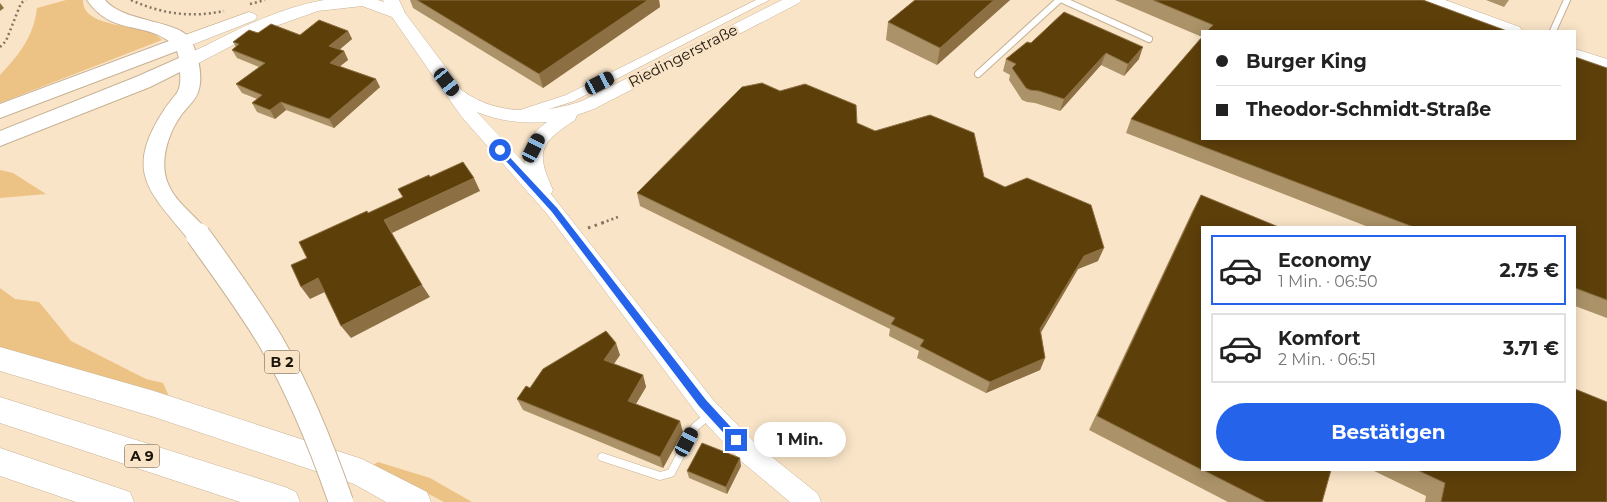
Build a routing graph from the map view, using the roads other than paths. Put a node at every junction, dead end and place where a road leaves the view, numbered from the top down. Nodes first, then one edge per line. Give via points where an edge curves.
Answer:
1 (96, 0) edge
2 (297, 0) edge
3 (763, 0) edge
4 (794, 0) edge
5 (1059, 0) edge
6 (1063, 0) edge
7 (1430, 0) edge
8 (1567, 0) edge
9 (396, 6) edge
10 (1511, 30) edge
11 (1552, 30) edge
12 (1149, 39) dead end
13 (186, 51) junction
14 (1576, 54) edge
15 (1607, 66) edge
16 (978, 74) dead end
17 (456, 94) junction
18 (588, 105) junction
19 (0, 111) edge
20 (512, 116) junction
21 (0, 139) edge
22 (555, 210) junction
23 (0, 359) edge
24 (0, 410) edge
25 (711, 413) junction
26 (602, 457) dead end
27 (0, 462) edge
28 (119, 502) edge
29 (285, 502) edge
30 (341, 502) edge
31 (416, 502) edge
32 (809, 502) edge

1 - 13 main road via 114,17 177,36
2 - 13 main road
3 - 20 street, Riedingerstraße via 570,98
4 - 18 main road, Riedingerstraße
5 - 16 lane
6 - 12 lane
7 - 10 main road
8 - 11 lane
9 - 13 main road via 361,1 308,5
9 - 17 main road
13 - 19 main road
13 - 21 main road via 125,89
13 - 30 main road, B 2, bridge via 189,90 162,133 155,150 154,175 160,189 232,282 281,359 315,431
14 - 15 main road
17 - 20 main road, Riedingerstraße via 474,106
17 - 22 main road via 466,112
18 - 20 main road, Riedingerstraße via 546,117
18 - 22 main road via 550,128 534,148 534,170
22 - 25 main road
23 - 31 highway via 154,404 352,470
24 - 29 highway, A 9
25 - 26 lane via 695,427 671,473 660,476
25 - 32 main road via 749,454
27 - 28 highway

